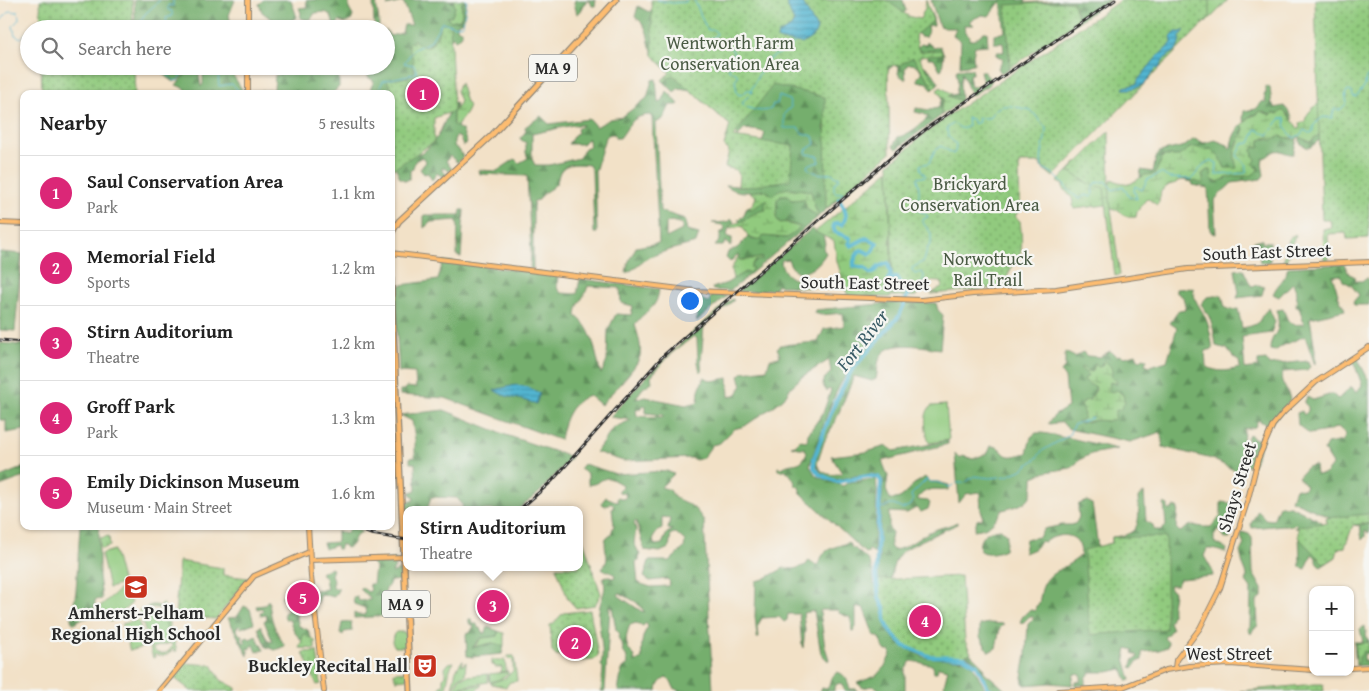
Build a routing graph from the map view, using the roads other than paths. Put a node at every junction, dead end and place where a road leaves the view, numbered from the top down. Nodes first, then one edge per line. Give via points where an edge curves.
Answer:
1 (248, 0) edge
2 (616, 0) edge
3 (248, 20) edge
4 (248, 75) edge
5 (248, 90) edge
6 (0, 223) edge
7 (20, 224) edge
8 (395, 228) edge
9 (395, 253) edge
10 (1369, 262) edge
11 (1369, 347) edge
12 (395, 365) edge
13 (308, 530) edge
14 (403, 536) edge
15 (309, 552) junction
16 (403, 557) edge
17 (310, 560) junction
18 (405, 571) edge
19 (1369, 667) edge
20 (1174, 668) junction
21 (1354, 668) edge
22 (1309, 670) edge
23 (159, 691) edge
24 (324, 691) edge
25 (410, 691) edge
26 (1058, 691) edge

1 - 3 main road
2 - 8 highway, MA 9 via 494,132
4 - 5 main road
6 - 7 main road
9 - 10 main road, South East Street via 696,291 909,300 1056,289 1188,269
11 - 20 main road, Shays Street via 1316,382 1272,425 1258,460 1220,588
12 - 14 highway, MA 9
13 - 15 main road
15 - 17 main road
15 - 23 main road via 254,576
16 - 17 main road
17 - 24 main road
18 - 25 highway, MA 9
19 - 21 main road
20 - 22 main road, West Street via 1230,664
20 - 26 main road, West Street via 1123,687

